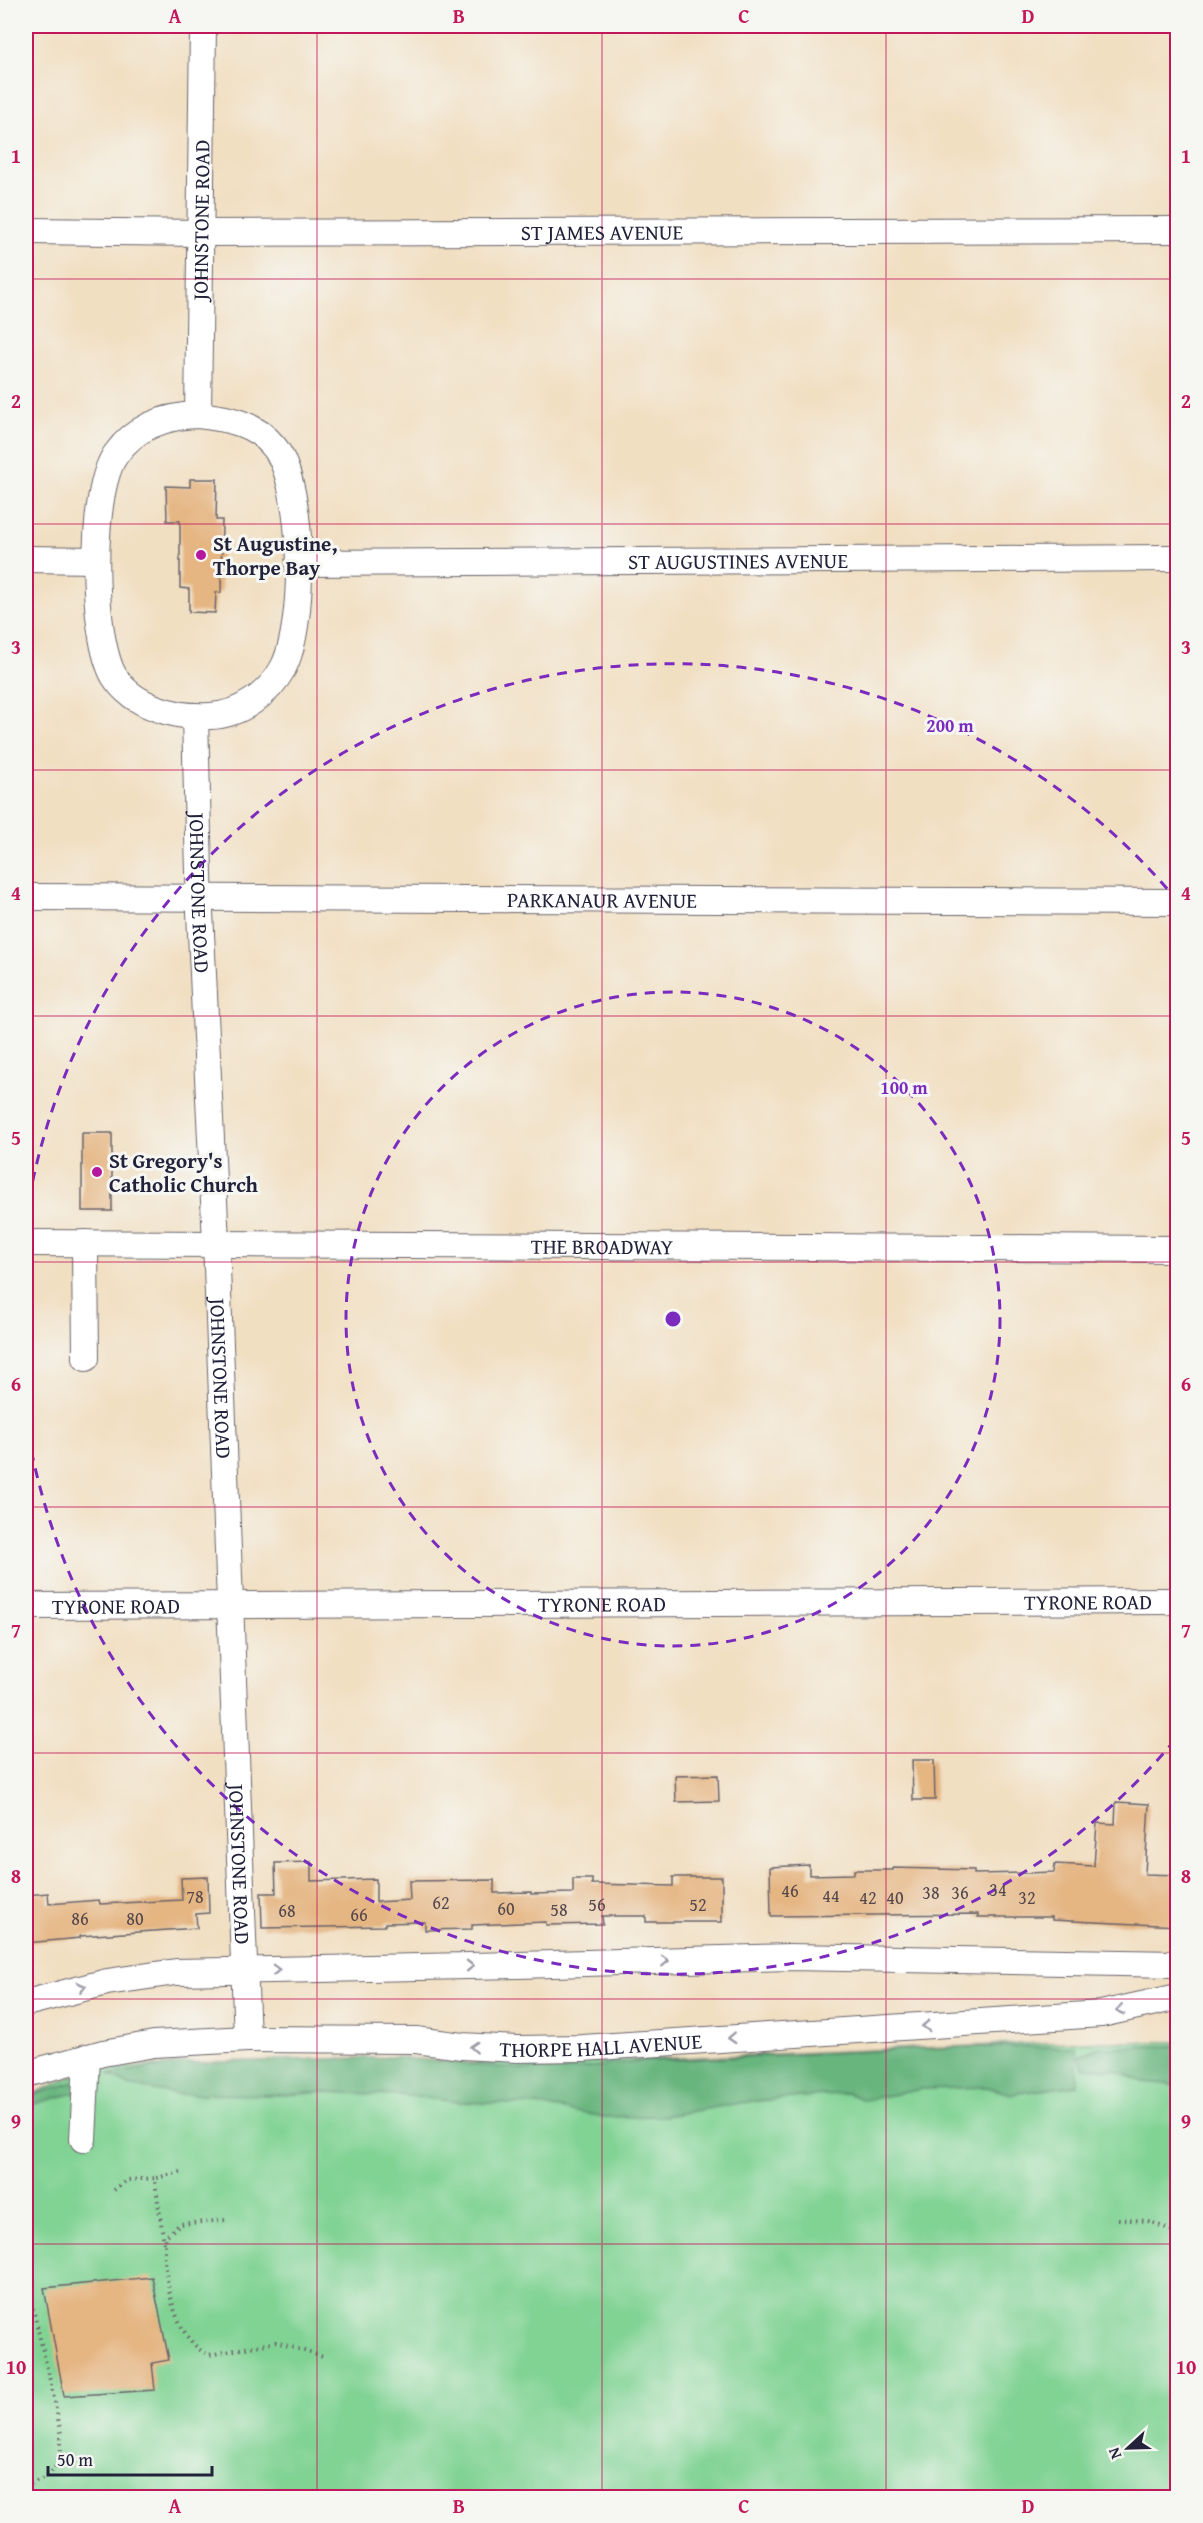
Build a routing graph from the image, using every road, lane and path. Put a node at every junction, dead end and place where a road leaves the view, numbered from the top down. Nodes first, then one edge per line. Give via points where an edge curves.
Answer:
1 (203, 26) edge
2 (1178, 230) edge
3 (26, 231) edge
4 (202, 233) junction
5 (198, 415) junction
6 (1178, 558) edge
7 (26, 559) edge
8 (96, 560) junction
9 (298, 563) junction
10 (195, 716) junction
11 (26, 897) edge
12 (200, 898) junction
13 (1178, 902) edge
14 (216, 1242) junction
15 (26, 1243) edge
16 (85, 1243) junction
17 (1178, 1249) edge
18 (86, 1358) dead end
19 (1178, 1601) edge
20 (230, 1603) junction
21 (26, 1606) edge
22 (1178, 1964) edge
23 (243, 1971) junction
24 (1178, 1997) edge
25 (26, 2003) edge
26 (247, 2039) junction
27 (87, 2057) junction
28 (26, 2073) edge
29 (83, 2139) dead end
30 (181, 2172) dead end
31 (156, 2178) junction
32 (114, 2190) dead end
33 (1118, 2219) dead end
34 (225, 2220) dead end
35 (1178, 2233) edge
36 (165, 2246) junction
37 (26, 2279) edge
38 (326, 2358) dead end
39 (26, 2486) edge

1 - 4 street, JOHNSTONE ROAD
2 - 4 street, ST JAMES AVENUE
3 - 4 street, ST JAMES AVENUE
4 - 5 street, JOHNSTONE ROAD
5 - 8 street via 159,420 132,436 114,456 102,496
5 - 9 street via 239,422 260,432 274,447 292,486
6 - 9 street, ST AUGUSTINES AVENUE
7 - 8 street
8 - 10 street via 103,641 115,677 155,708
9 - 10 street via 290,652 272,686 236,710
10 - 12 street, JOHNSTONE ROAD
11 - 12 street, PARKANAUR AVENUE
12 - 13 street, PARKANAUR AVENUE
12 - 14 street, JOHNSTONE ROAD
14 - 16 street, THE BROADWAY
14 - 17 street, THE BROADWAY
14 - 20 street, JOHNSTONE ROAD
15 - 16 street, THE BROADWAY
16 - 18 street
19 - 20 street, TYRONE ROAD
20 - 21 street, TYRONE ROAD
20 - 23 street, JOHNSTONE ROAD
23 -> 22 street via 790,1957
25 -> 23 street via 106,1982 176,1972
23 - 26 street, JOHNSTONE ROAD
24 -> 26 street, THORPE HALL AVENUE via 1101,2014 583,2048 517,2049 416,2040
26 - 27 street, THORPE HALL AVENUE via 154,2044
27 - 28 street, THORPE HALL AVENUE
27 - 29 street
30 - 31 path
31 - 32 path via 127,2180
31 - 36 path
33 - 35 path via 1148,2221
34 - 36 path via 180,2224 166,2236
36 - 38 path via 172,2306 178,2324 199,2351 208,2355 276,2342
37 - 39 path via 55,2402 61,2450 55,2468

